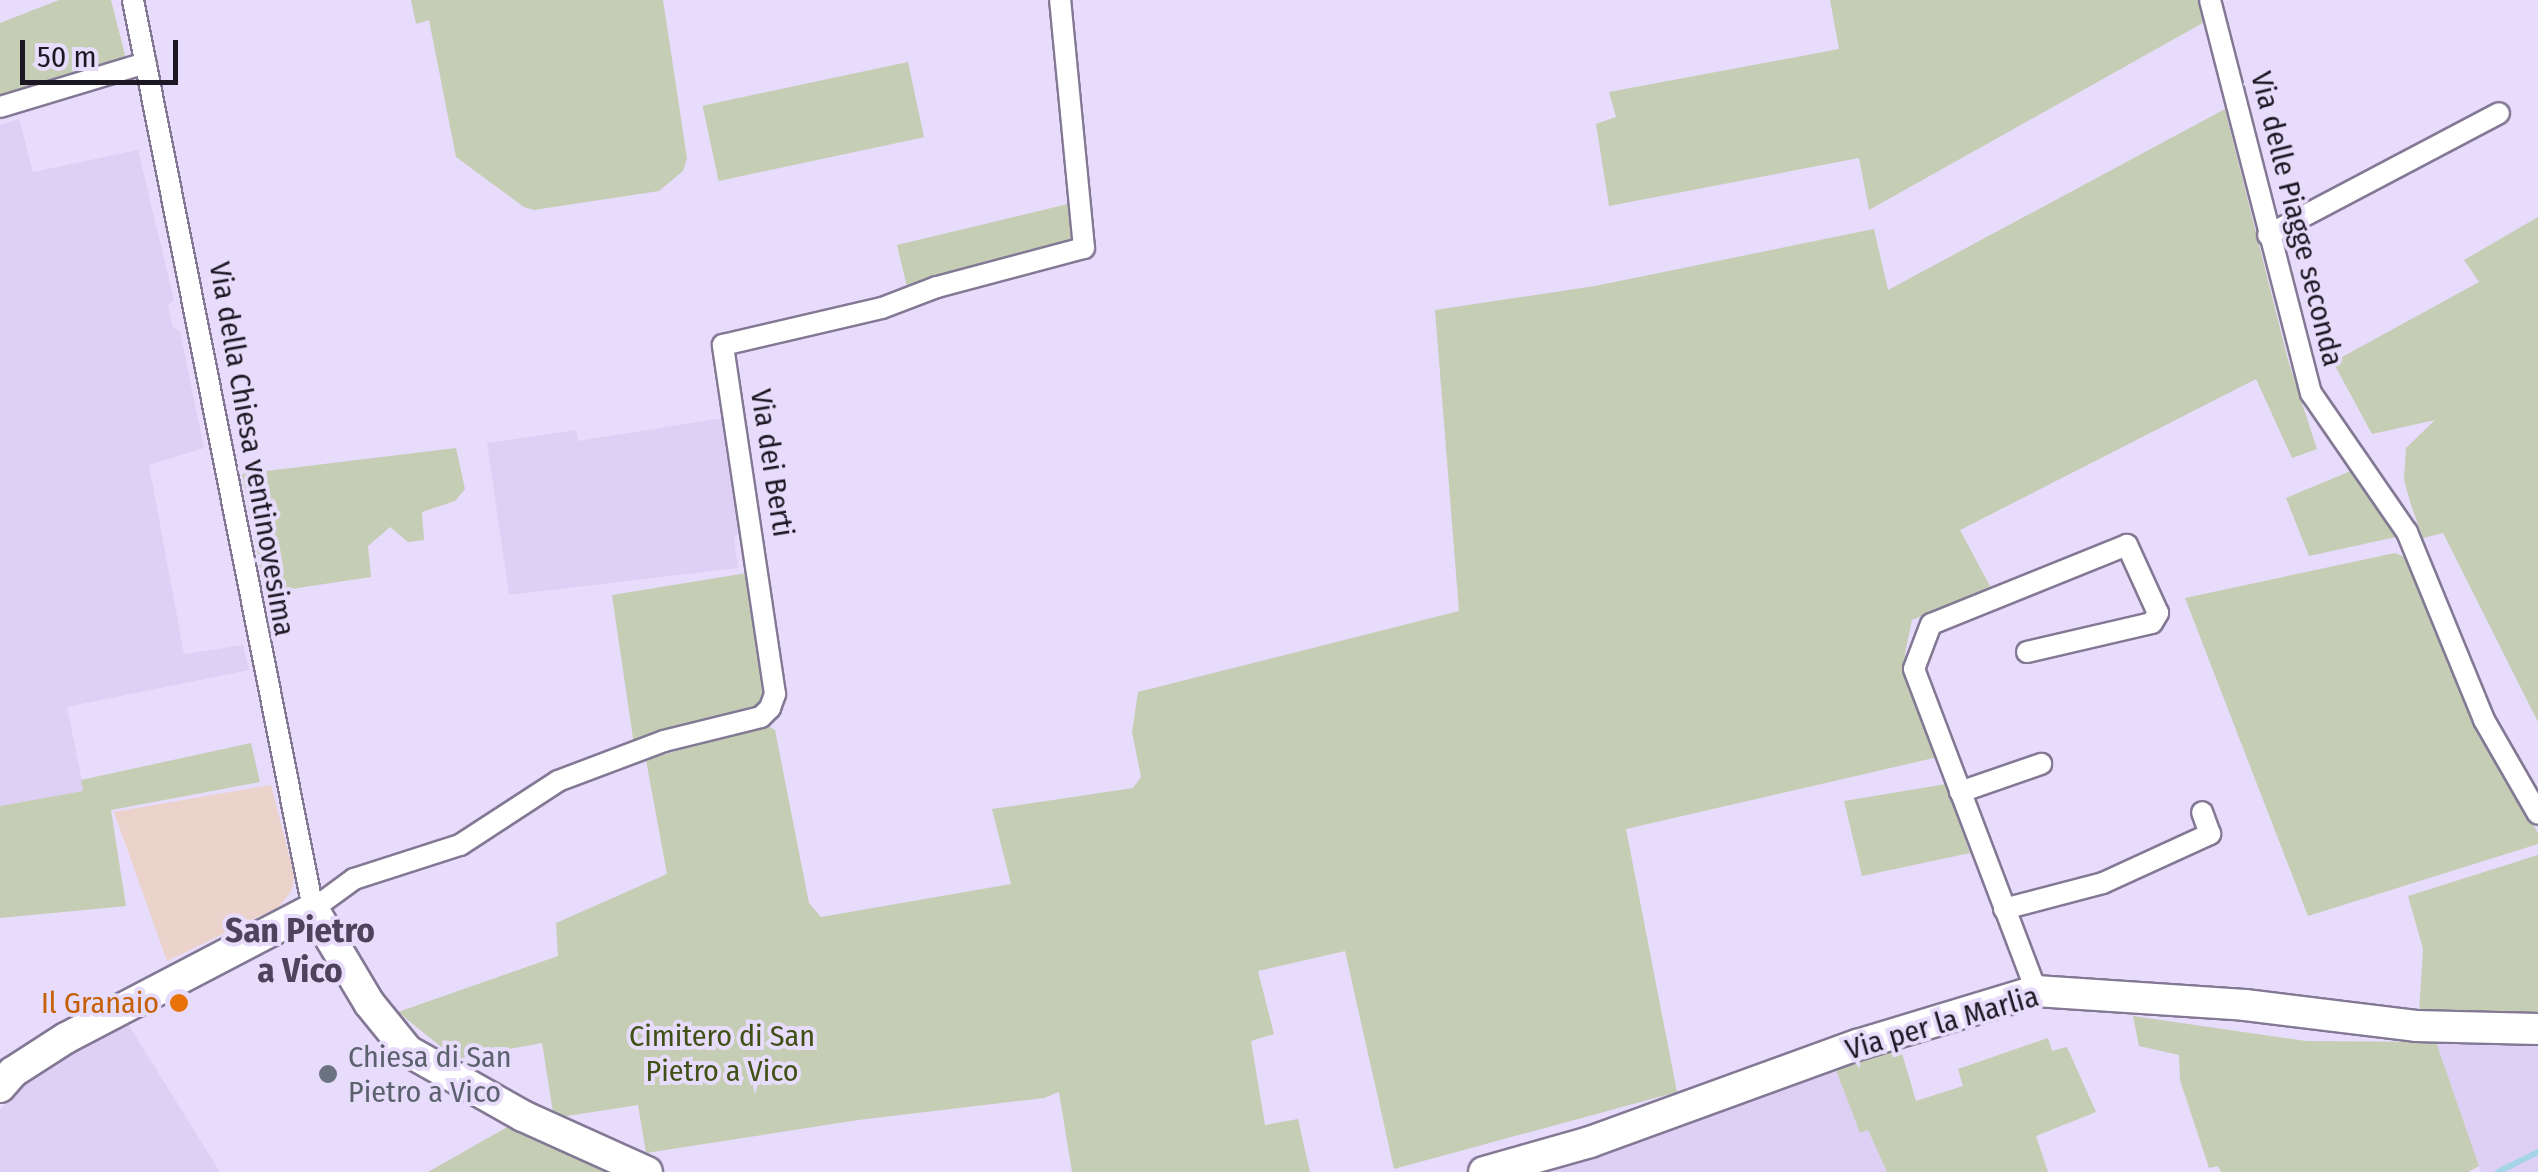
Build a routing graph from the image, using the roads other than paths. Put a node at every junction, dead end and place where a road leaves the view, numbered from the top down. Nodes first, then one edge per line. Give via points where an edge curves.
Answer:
1 (133, 0) edge
2 (1060, 0) edge
3 (2210, 0) edge
4 (146, 63) junction
5 (0, 107) edge
6 (2498, 113) dead end
7 (2268, 235) junction
8 (2027, 652) dead end
9 (2042, 764) dead end
10 (1960, 792) junction
11 (2202, 812) dead end
12 (2538, 814) edge
13 (313, 909) junction
14 (2004, 909) junction
15 (260, 937) junction
16 (345, 963) junction
17 (2036, 991) junction
18 (2538, 1029) edge
19 (0, 1088) edge
20 (647, 1172) edge
21 (1484, 1172) edge

1 - 4 street, Via della Chiesa ventinovesima
2 - 13 street, Via dei Berti via 1084,248 882,308 722,345 775,694 770,708 760,717 664,742 558,781 460,845 354,879
3 - 7 street, Via delle Piagge seconda
4 - 5 street
4 - 13 street, Via della Chiesa ventinovesima
6 - 7 street
7 - 12 street, Via delle Piagge seconda via 2311,393 2407,532 2484,720
8 - 10 street via 2152,623 2158,613 2127,545 1926,630 1916,679
9 - 10 street
10 - 14 street
11 - 14 street via 2210,834 2103,882
13 - 15 street
13 - 16 street
14 - 17 street
15 - 16 street via 315,942
15 - 19 street via 66,1038
16 - 20 street via 408,1052 522,1116
17 - 18 street, Via per la Marlia via 2246,1005 2416,1026
17 - 21 street, Via per la Marlia

